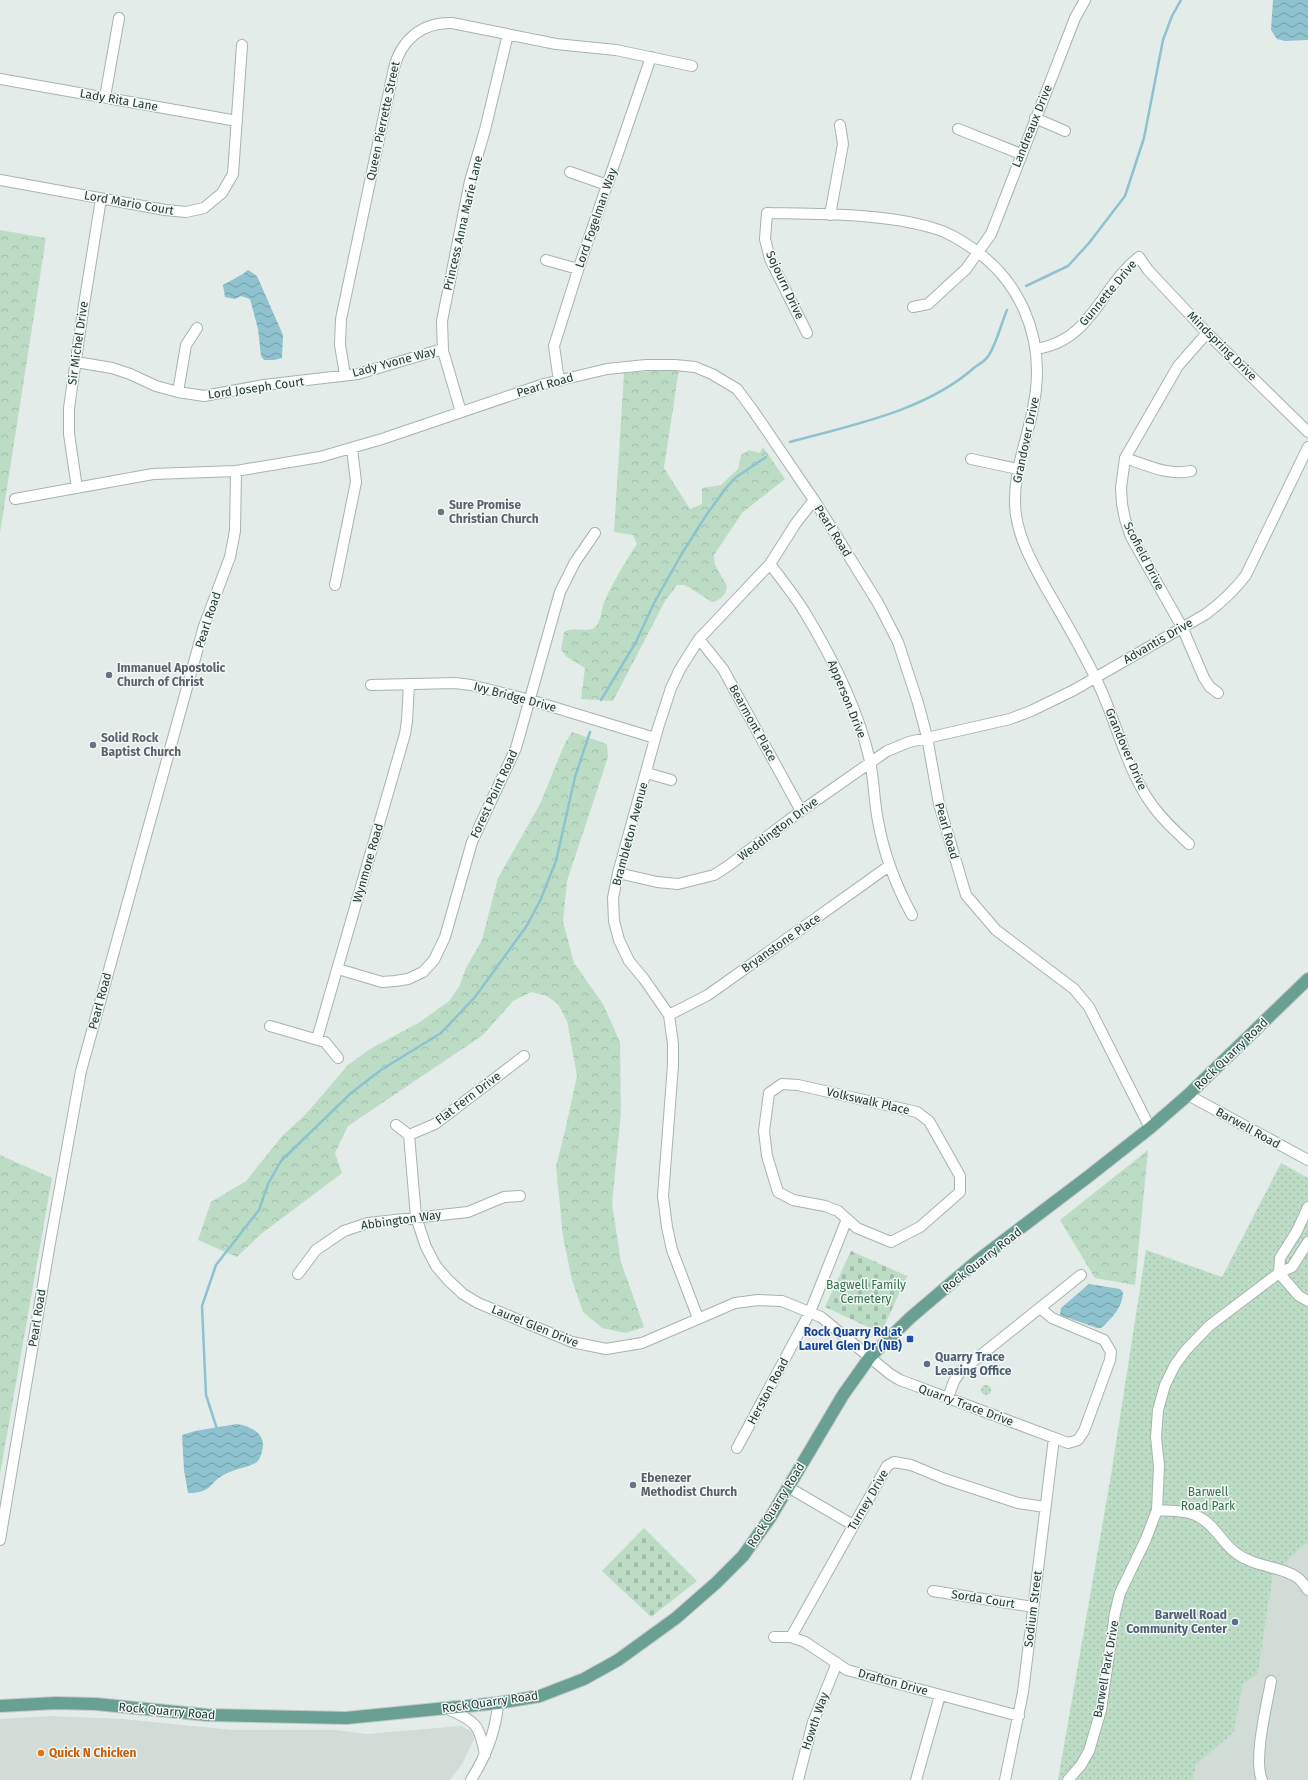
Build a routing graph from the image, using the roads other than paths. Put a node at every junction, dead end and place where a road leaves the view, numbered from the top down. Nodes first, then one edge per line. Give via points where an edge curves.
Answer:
1 (1085, 0) edge
2 (119, 18) dead end
3 (508, 34) junction
4 (242, 45) dead end
5 (651, 57) junction
6 (692, 66) dead end
7 (0, 79) edge
8 (105, 97) junction
9 (1035, 118) junction
10 (237, 121) junction
11 (840, 125) dead end
12 (958, 129) dead end
13 (1065, 131) dead end
14 (1021, 154) junction
15 (570, 172) dead end
16 (0, 180) edge
17 (607, 185) junction
18 (101, 199) junction
19 (766, 213) joint
20 (830, 215) junction
21 (978, 252) junction
22 (1139, 257) joint
23 (546, 260) dead end
24 (578, 270) junction
25 (913, 307) dead end
26 (197, 328) dead end
27 (807, 332) dead end
28 (1208, 333) junction
29 (442, 349) junction
30 (1036, 349) junction
31 (76, 362) junction
32 (345, 375) junction
33 (559, 380) junction
34 (178, 392) junction
35 (461, 412) junction
36 (1308, 432) edge
37 (1308, 447) edge
38 (352, 448) junction
39 (1125, 458) junction
40 (971, 459) dead end
41 (1018, 469) junction
42 (236, 470) junction
43 (1190, 471) dead end
44 (78, 488) junction
45 (15, 499) dead end
46 (814, 500) junction
47 (595, 533) dead end
48 (770, 564) junction
49 (335, 585) dead end
50 (1182, 627) junction
51 (699, 639) junction
52 (1096, 678) junction
53 (409, 684) junction
54 (371, 685) dead end
55 (1218, 693) dead end
56 (530, 700) junction
57 (927, 737) junction
58 (655, 738) junction
59 (870, 762) junction
60 (646, 773) junction
61 (671, 780) dead end
62 (801, 811) junction
63 (1189, 844) dead end
64 (890, 866) junction
65 (618, 872) junction
66 (912, 915) dead end
67 (338, 969) junction
68 (1308, 979) edge
69 (669, 1015) junction
70 (270, 1026) dead end
71 (317, 1039) junction
72 (524, 1056) dead end
73 (338, 1058) dead end
74 (1188, 1094) junction
75 (396, 1124) dead end
76 (1150, 1128) junction
77 (409, 1135) junction
78 (1308, 1160) edge
79 (520, 1196) dead end
80 (1308, 1207) edge
81 (416, 1217) junction
82 (847, 1219) junction
83 (1308, 1242) edge
84 (1279, 1273) junction
85 (298, 1274) dead end
86 (1081, 1275) dead end
87 (1308, 1301) edge
88 (1040, 1308) junction
89 (810, 1312) junction
90 (698, 1318) junction
91 (870, 1357) junction
92 (948, 1398) junction
93 (1054, 1438) junction
94 (737, 1448) dead end
95 (788, 1487) junction
96 (1045, 1507) junction
97 (1157, 1510) junction
98 (853, 1525) junction
99 (0, 1540) edge
100 (1306, 1585) edge
101 (933, 1591) dead end
102 (1034, 1607) junction
103 (774, 1637) dead end
104 (791, 1637) junction
105 (837, 1663) junction
106 (1271, 1681) dead end
107 (940, 1695) junction
108 (498, 1703) junction
109 (0, 1706) edge
110 (446, 1708) junction
111 (1019, 1716) junction
112 (485, 1755) junction
113 (471, 1780) edge
114 (798, 1780) edge
115 (916, 1780) edge
116 (1005, 1780) edge
117 (1068, 1780) edge
118 (1262, 1780) edge

1 - 9 street, Landreaux Drive via 1075,18
2 - 8 street
3 - 5 street, Queen Pierrette Street via 556,44 616,50
3 - 29 street, Princess Anna Marie Lane via 470,181 445,303 441,330
3 - 32 street, Queen Pierrette Street via 458,23 440,23 415,34 400,51 394,68 341,319 340,345
4 - 10 street, Lord Mario Court
5 - 6 street, Queen Pierrette Street
5 - 17 street, Lord Fogelman Way
7 - 8 street, Lady Rita Lane
8 - 10 street, Lady Rita Lane
9 - 13 street
9 - 14 street, Landreaux Drive
10 - 18 street, Lord Mario Court via 233,174 222,193 204,208 186,212
11 - 20 street via 843,144
12 - 14 street
14 - 21 street, Landreaux Drive via 991,234
15 - 17 street
16 - 18 street, Lord Mario Court
17 - 24 street, Lord Fogelman Way
18 - 31 street, Sir Michel Drive
19 - 20 street, Grandover Drive
19 - 27 street, Sojourn Drive via 765,239 770,259
20 - 21 street, Grandover Drive via 889,219 934,228 956,237
21 - 25 street, Landreaux Drive via 966,269 928,304
21 - 30 street, Grandover Drive via 996,268 1024,306
22 - 28 street, Mindspring Drive via 1148,270
22 - 30 street, Gunnette Drive via 1129,265 1096,309 1072,335 1059,344
23 - 24 street
24 - 33 street, Lord Fogelman Way via 554,346
26 - 34 street via 186,345
28 - 36 street, Mindspring Drive
28 - 39 street, Scofield Drive via 1178,366
29 - 32 street, Lady Yvone Way via 376,369
29 - 35 street, Princess Anna Marie Lane
30 - 41 street, Grandover Drive via 1033,408
31 - 34 street, Lord Joseph Court via 112,368
31 - 44 street, Sir Michel Drive via 69,408
32 - 34 street, Lord Joseph Court via 264,385 204,396
33 - 35 street, Pearl Road
33 - 46 street, Pearl Road via 607,369 646,364 695,367 712,374 736,389
35 - 38 street, Pearl Road
37 - 50 street, Advantis Drive via 1246,575 1222,602
38 - 42 street, Pearl Road via 320,458
38 - 49 street via 356,482
39 - 43 street via 1169,473 1180,474
39 - 50 street, Scofield Drive via 1121,488 1125,519 1132,537
40 - 41 street
41 - 52 street, Grandover Drive via 1015,493 1016,515 1021,536 1031,560
42 - 44 street, Pearl Road via 152,474
42 - 99 street, Pearl Road via 235,531 230,557 204,626 81,1071
44 - 45 street, Pearl Road
46 - 48 street, Brambleton Avenue
46 - 57 street, Pearl Road via 878,603 898,642
47 - 56 street, Forest Point Road via 575,562 560,592
48 - 51 street, Brambleton Avenue
48 - 59 street, Apperson Drive via 804,610 835,666 858,721
50 - 52 street, Advantis Drive
50 - 55 street, Scofield Drive via 1204,678
51 - 58 street, Brambleton Avenue via 670,688
51 - 62 street, Bearmont Place via 723,670
52 - 57 street, Advantis Drive via 1031,711
52 - 63 street, Grandover Drive via 1139,784 1167,824
53 - 54 street, Ivy Bridge Drive
53 - 56 street, Ivy Bridge Drive via 471,685
53 - 67 street, Wynmore Road via 405,734
56 - 58 street, Ivy Bridge Drive
56 - 67 street, Forest Point Road via 516,748 472,842 445,937 434,960 423,972 395,982 382,982
57 - 59 street, Weddington Drive via 902,744
57 - 76 street, Pearl Road via 939,804 966,895 996,930 1074,989 1089,1007
58 - 60 street, Brambleton Avenue
59 - 62 street, Weddington Drive
59 - 64 street, Apperson Drive via 878,823
60 - 61 street
60 - 65 street, Brambleton Avenue
62 - 65 street, Weddington Drive via 714,874 678,884 657,882
64 - 66 street, Apperson Drive
64 - 69 street, Bryanstone Place via 708,995
65 - 69 street, Brambleton Avenue via 613,898 614,921 619,940 629,961
67 - 71 street, Wynmore Road
68 - 74 main road, Rock Quarry Road
69 - 90 street, Brambleton Avenue via 673,1065 662,1196 672,1250
70 - 71 street
71 - 73 street via 325,1042
72 - 77 street, Flat Fern Drive via 435,1124
74 - 76 main road, Rock Quarry Road
74 - 78 street, Barwell Road
75 - 77 street
76 - 91 main road, Rock Quarry Road via 977,1261 910,1318
77 - 81 street, Laurel Glen Drive
79 - 81 street, Abbington Way via 504,1197 468,1212
80 - 84 street via 1280,1258
81 - 85 street, Abbington Way via 368,1223 344,1231 316,1250
81 - 90 street, Laurel Glen Drive via 426,1247 436,1266 463,1294 478,1303 572,1342 606,1349 624,1347 642,1343
82 - 82 street, Volkswalk Place via 857,1228 891,1242 920,1227 960,1192 960,1176 929,1121 918,1112 798,1085 782,1084 769,1093 764,1131 767,1156 778,1192 793,1200 838,1211
82 - 89 street, Herston Road
83 - 84 street, Barwell Park Drive via 1292,1267
84 - 87 street via 1299,1296
84 - 97 street, Barwell Park Drive via 1209,1326 1175,1365 1165,1385 1158,1410 1156,1437 1160,1466
86 - 88 street
88 - 92 street via 961,1371
88 - 93 street, Quarry Trace Drive via 1052,1318 1104,1340 1111,1352 1084,1431 1078,1440 1068,1443
89 - 90 street, Laurel Glen Drive via 782,1301 758,1300 735,1304
89 - 91 street, Laurel Glen Drive via 821,1317
89 - 94 street, Herston Road
91 - 92 street, Quarry Trace Drive via 900,1380
91 - 95 main road, Rock Quarry Road via 830,1415
92 - 93 street, Quarry Trace Drive
93 - 96 street, Sodium Street
95 - 98 street
95 - 108 main road, Rock Quarry Road via 761,1533 743,1556 676,1618 618,1660 584,1679 540,1696
96 - 98 street, Turney Drive via 1018,1503 911,1465 894,1462 882,1472
96 - 102 street, Sodium Street
97 - 100 street via 1199,1516 1212,1526 1236,1553 1250,1561 1286,1572 1299,1578
97 - 117 street, Barwell Park Drive via 1120,1593 1101,1710 1089,1751
98 - 104 street, Turney Drive
101 - 102 street, Sorda Court
102 - 111 street, Sodium Street
103 - 104 street, Drafton Drive
104 - 105 street, Drafton Drive via 804,1642
105 - 107 street, Drafton Drive via 847,1670
105 - 114 street, Howth Way via 813,1722
106 - 118 street via 1258,1759
107 - 111 street, Drafton Drive
107 - 115 street
108 - 110 main road, Rock Quarry Road
108 - 112 street via 494,1731
109 - 110 main road, Rock Quarry Road via 82,1704 207,1715 299,1718 346,1718
110 - 112 street via 477,1727
111 - 116 street, Sodium Street
112 - 113 street

